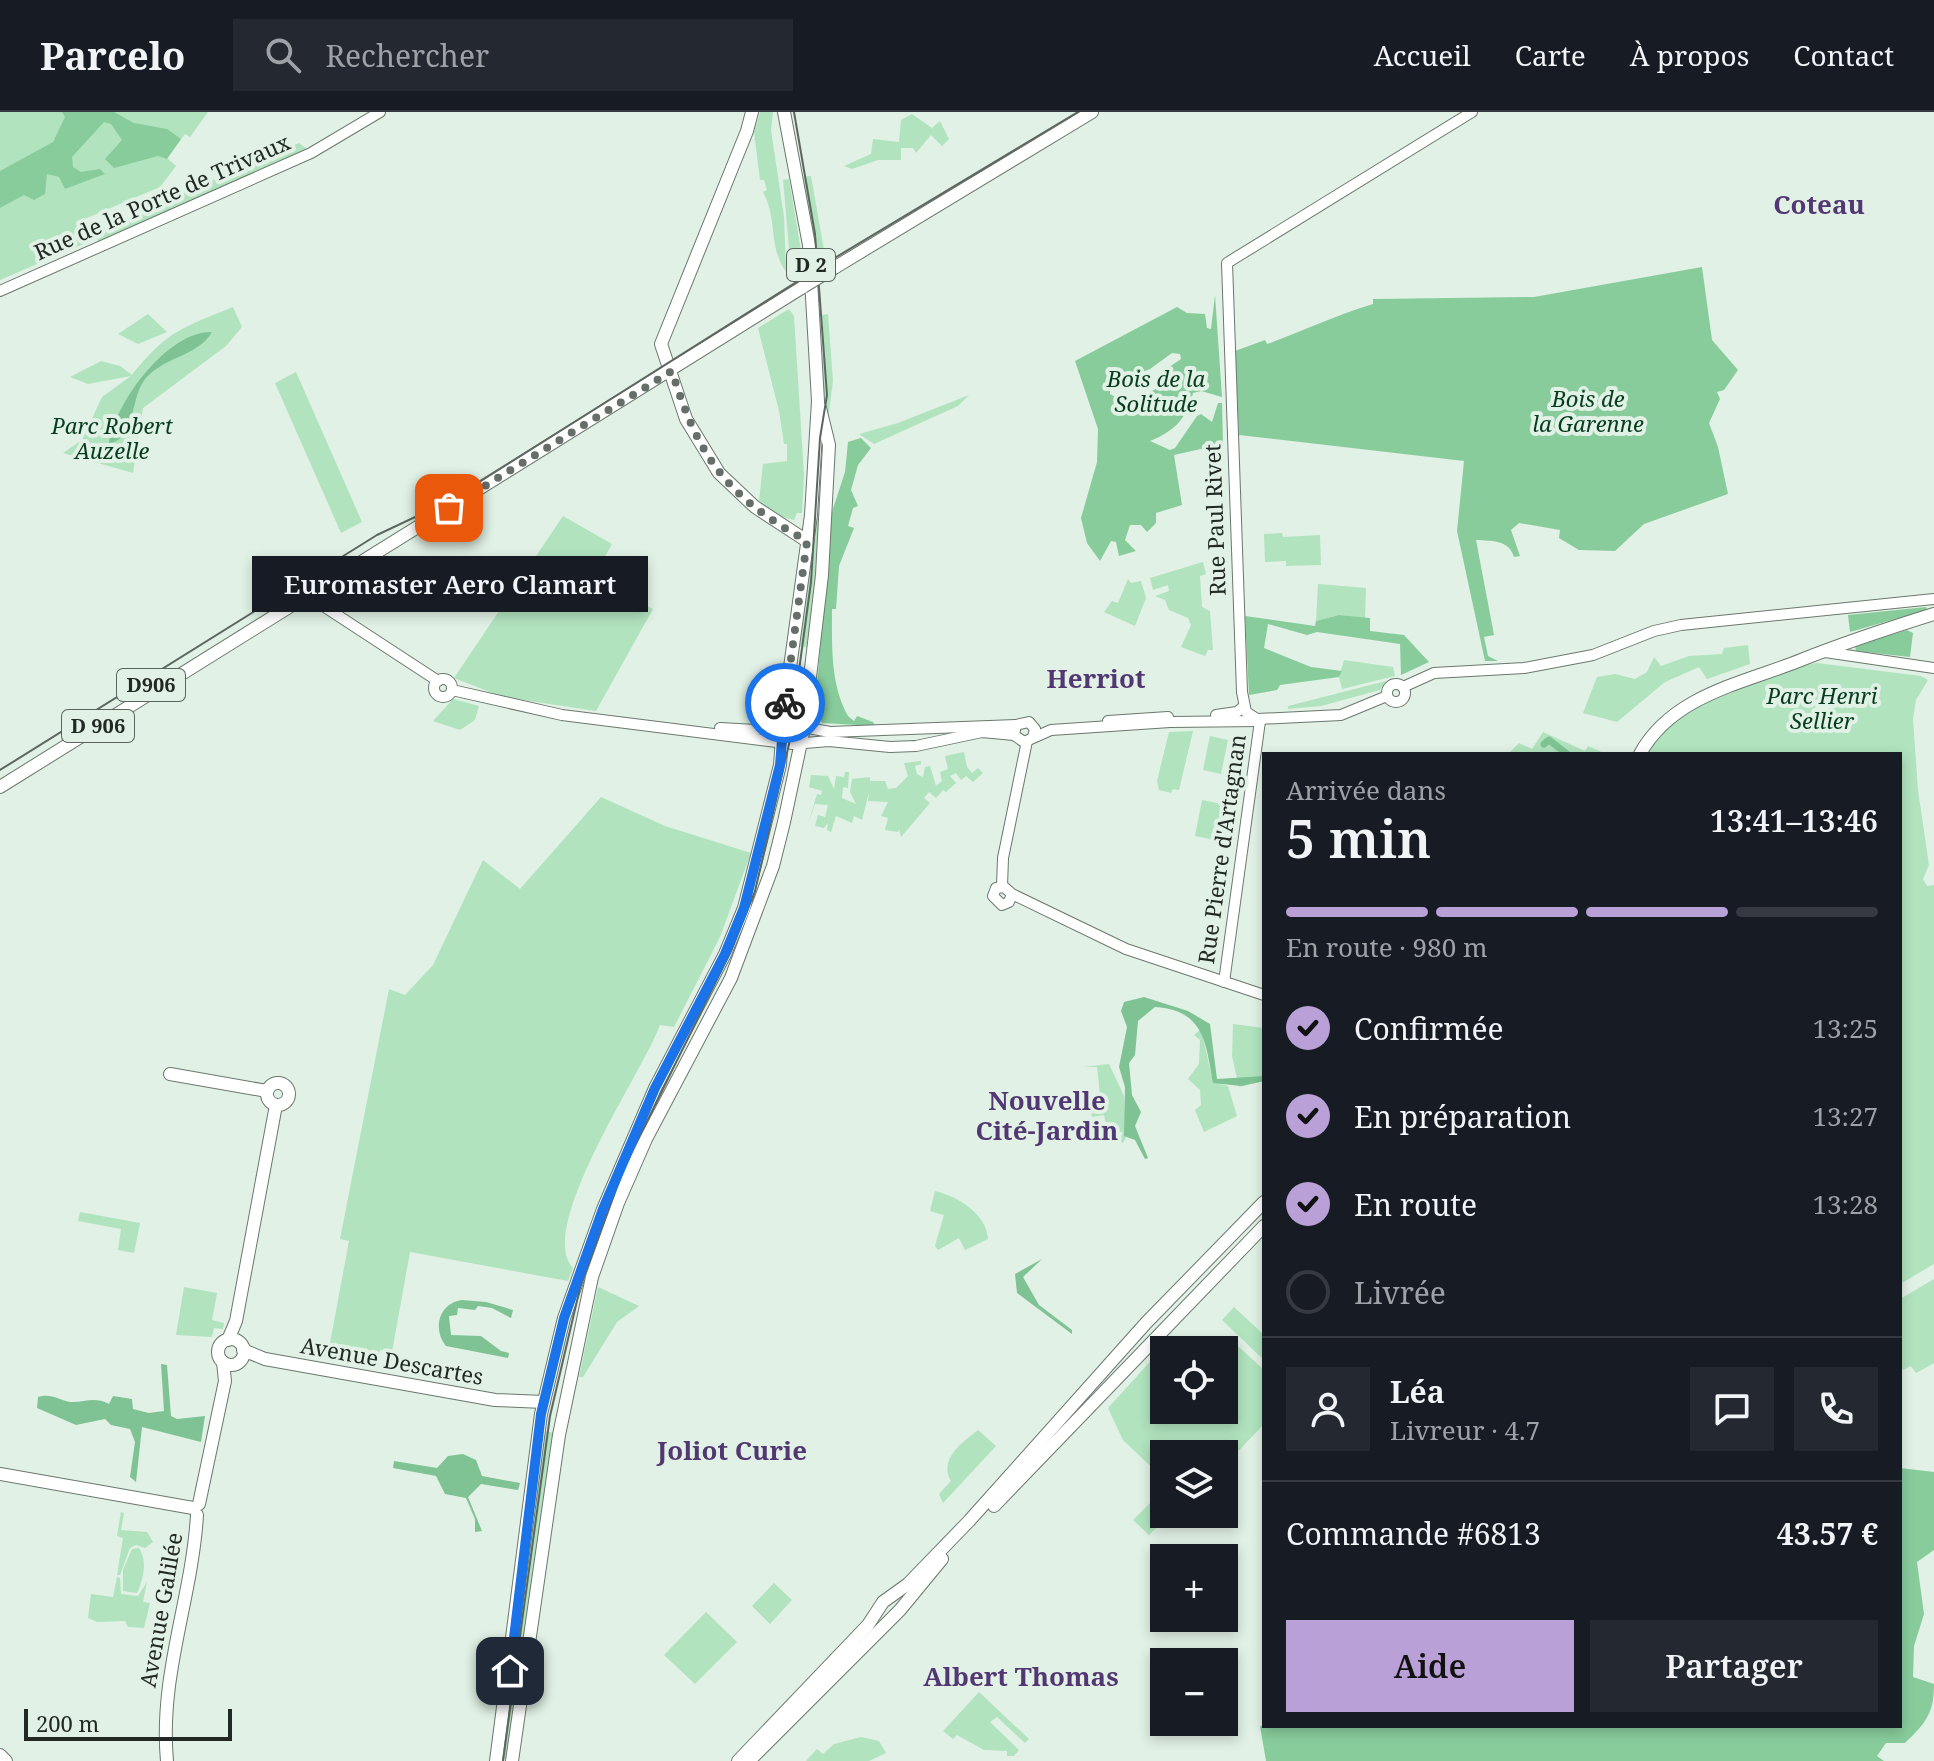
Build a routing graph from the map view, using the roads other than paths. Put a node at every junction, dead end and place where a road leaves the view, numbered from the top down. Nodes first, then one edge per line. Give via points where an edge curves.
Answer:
1 (380, 112) edge
2 (752, 112) edge
3 (784, 112) edge
4 (1092, 112) edge
5 (1472, 112) edge
6 (0, 291) edge
7 (672, 371) junction
8 (818, 401) junction
9 (428, 521) junction
10 (782, 524) junction
11 (809, 527) junction
12 (807, 541) junction
13 (308, 596) junction
14 (1934, 599) edge
15 (1934, 614) edge
16 (1820, 651) junction
17 (1769, 665) dead end
18 (1785, 665) junction
19 (1934, 668) edge
20 (1243, 707) junction
21 (1135, 719) junction
22 (1259, 720) junction
23 (1032, 723) junction
24 (630, 724) junction
25 (783, 727) junction
26 (719, 728) junction
27 (804, 728) junction
28 (1098, 728) junction
29 (684, 730) junction
30 (1015, 730) junction
31 (1030, 739) junction
32 (781, 742) junction
33 (802, 742) junction
34 (1641, 752) edge
35 (0, 779) edge
36 (0, 787) edge
37 (1002, 886) junction
38 (1012, 894) junction
39 (1224, 982) junction
40 (1262, 994) edge
41 (679, 1037) junction
42 (696, 1049) junction
43 (170, 1074) dead end
44 (659, 1077) junction
45 (267, 1091) junction
46 (672, 1091) junction
47 (276, 1105) junction
48 (1262, 1204) edge
49 (1262, 1228) edge
50 (234, 1353) junction
51 (542, 1408) junction
52 (1079, 1410) junction
53 (0, 1474) edge
54 (196, 1509) junction
55 (881, 1617) junction
56 (0, 1755) edge
57 (6, 1761) edge
58 (167, 1761) edge
59 (496, 1761) edge
60 (512, 1761) edge
61 (738, 1761) edge
62 (749, 1761) edge

1 - 6 street, Rue de la Porte de Trivaux via 311,153
2 - 7 main road via 667,324 661,344
3 - 8 main road, D 2 via 809,245
4 - 7 main road, D 906, bridge
5 - 20 street, Rue Paul Rivet via 1227,263
7 - 9 main road, D 906
7 - 10 main road via 686,419 719,473
8 - 11 main road, D 2
8 - 27 main road, D 2 via 829,445 822,575
9 - 13 main road, D 906
9 - 35 main road, D906 via 301,591
10 - 11 main road
10 - 12 main road
11 - 12 main road, D 2
12 - 25 main road, D 2
13 - 24 street via 438,681 433,688 438,696 447,697 452,690
13 - 36 main road, D 906
14 - 22 street via 1681,625 1566,661 1434,673 1403,687 1405,696 1399,702 1387,696 1341,715
15 - 16 main road
16 - 18 main road
16 - 19 street
17 - 18 main road
18 - 34 main road via 1690,704 1659,728
20 - 21 street via 1227,715
20 - 22 street
21 - 23 street
21 - 28 street
22 - 28 street
22 - 39 street, Rue Pierre d'Artagnan
23 - 30 street via 1024,721
23 - 31 street
24 - 26 street
24 - 29 street
25 - 26 street
25 - 27 street
25 - 32 main road, D 2
26 - 29 street
27 - 30 street
27 - 33 main road, D 2
28 - 31 street via 1051,730
29 - 32 street
30 - 31 street
30 - 33 street via 890,747
31 - 37 street
32 - 33 street
32 - 41 main road, D 2 via 766,831 744,908
33 - 42 main road, D 2 via 756,916
37 - 38 street
37 - 38 street via 993,893 997,903 1007,904
38 - 39 street via 1126,949
39 - 40 street
41 - 42 main road
41 - 44 main road, D 2
42 - 46 main road, D 2
43 - 45 main road
44 - 46 main road
44 - 51 main road, D 2 via 596,1225 564,1318
45 - 47 main road
45 - 47 main road via 276,1082 287,1088 288,1099
46 - 60 main road, D 2 via 633,1167 592,1277 552,1475
47 - 50 main road, Avenue Galilée
48 - 52 main road via 1166,1302
49 - 52 main road
50 - 51 main road, Avenue Descartes
50 - 54 main road, Avenue Galilée
51 - 59 main road, D 2
52 - 55 main road
53 - 54 main road
54 - 58 main road, Avenue Galilée via 167,1684
55 - 61 main road
55 - 62 main road
56 - 57 main road

